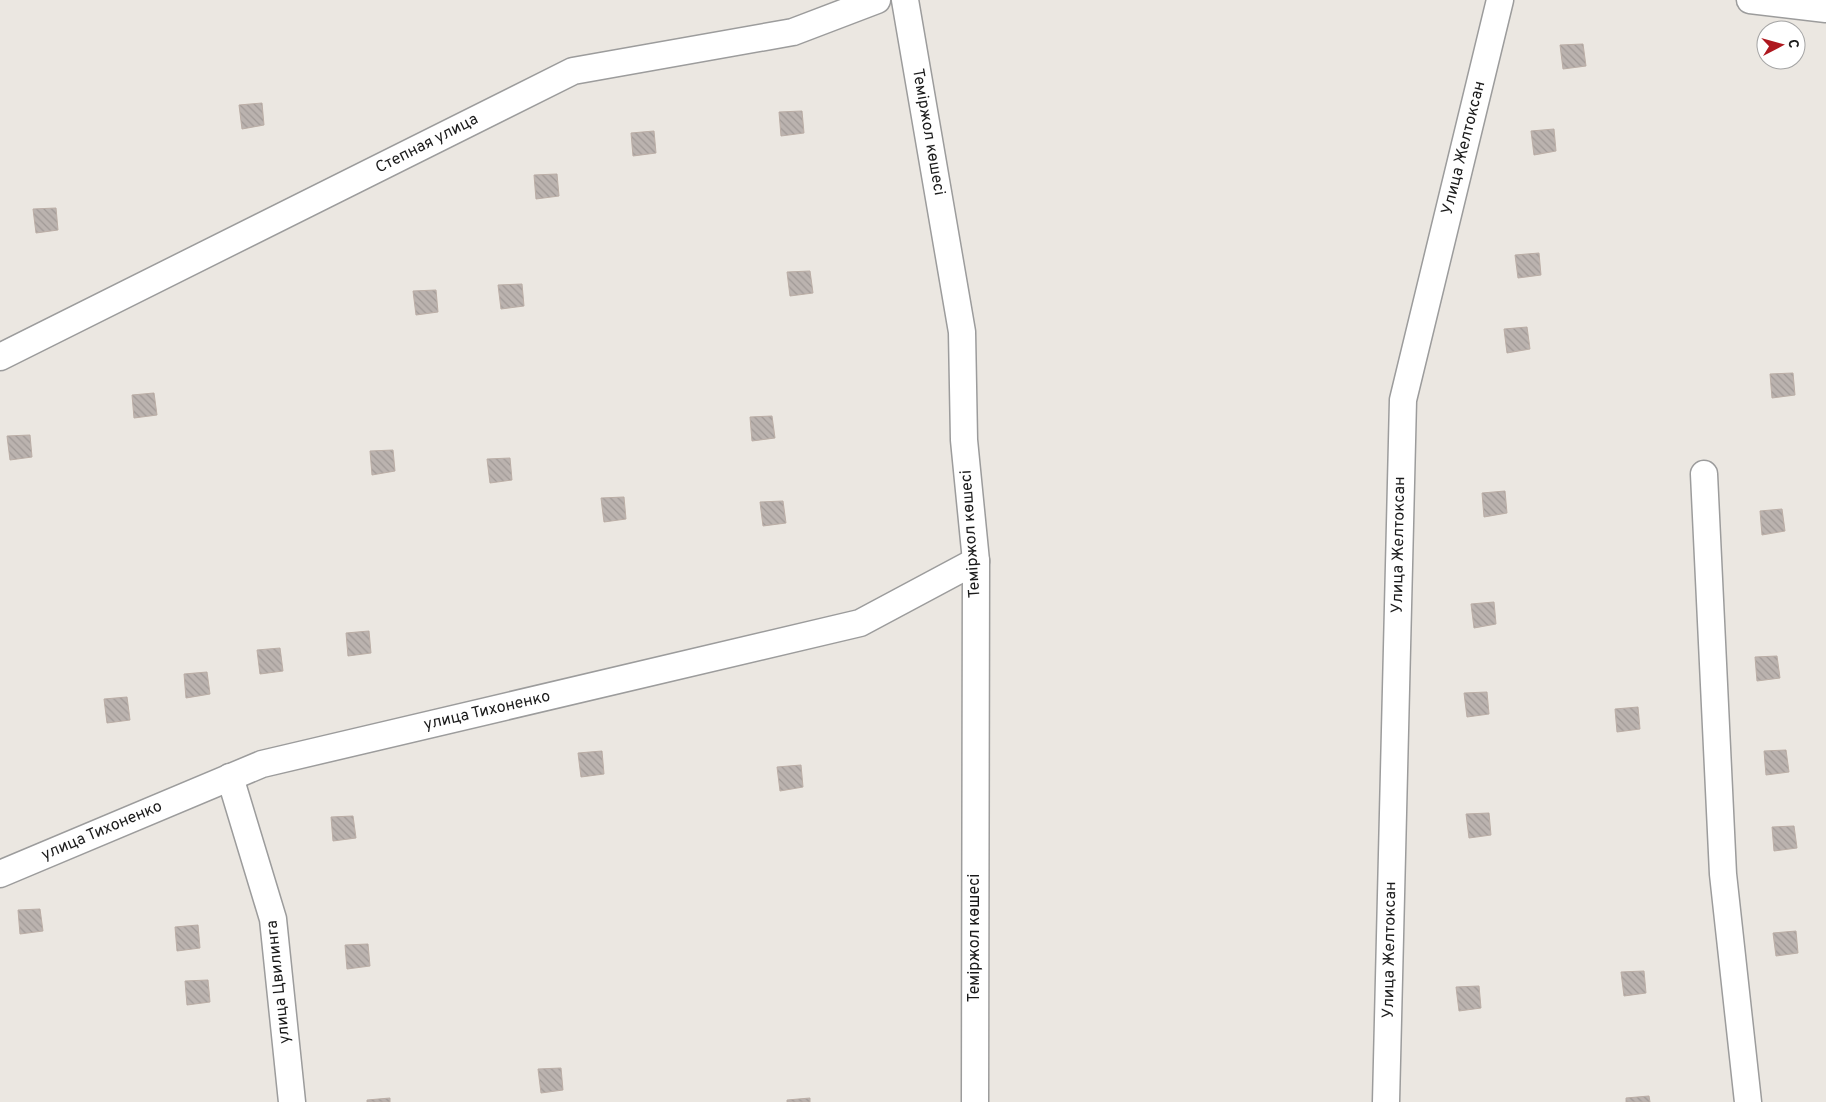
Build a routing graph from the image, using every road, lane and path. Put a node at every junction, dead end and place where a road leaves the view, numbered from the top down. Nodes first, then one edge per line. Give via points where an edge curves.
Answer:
1 (877, 0) edge
2 (905, 0) edge
3 (1500, 0) edge
4 (1750, 0) edge
5 (1826, 9) edge
6 (0, 357) edge
7 (1704, 474) dead end
8 (976, 561) junction
9 (230, 777) junction
10 (0, 874) edge
11 (292, 1102) edge
12 (975, 1102) edge
13 (1386, 1102) edge
14 (1748, 1102) edge

1 - 6 street, Степная улица via 793,32 573,71
2 - 8 street, Теміржол көшесі via 962,332 964,440
3 - 13 street, Улица Желтоксан via 1403,400
4 - 5 street
7 - 14 street via 1723,874
8 - 9 street, улица Тихоненко via 860,623 262,764
8 - 12 street, Теміржол көшесі
9 - 10 street, улица Тихоненко
9 - 11 street, улица Цвилинга via 273,920

